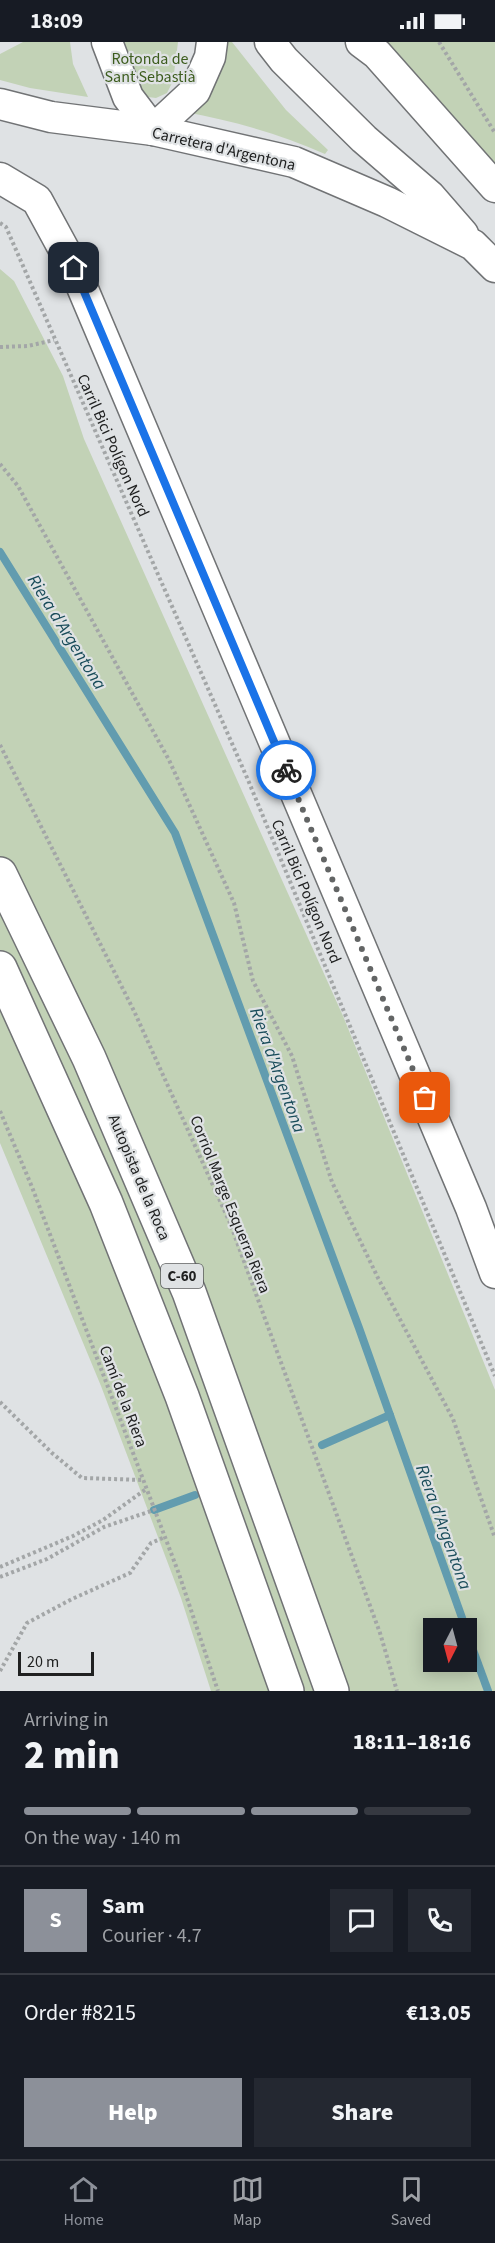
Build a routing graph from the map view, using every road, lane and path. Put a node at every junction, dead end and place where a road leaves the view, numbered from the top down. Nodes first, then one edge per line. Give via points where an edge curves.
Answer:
1 (107, 42) edge
2 (212, 42) edge
3 (270, 42) edge
4 (361, 42) edge
5 (439, 42) edge
6 (0, 105) edge
7 (153, 130) junction
8 (495, 133) edge
9 (0, 179) edge
10 (495, 187) edge
11 (0, 223) edge
12 (473, 245) junction
13 (495, 267) edge
14 (54, 340) junction
15 (0, 347) edge
16 (0, 464) edge
17 (0, 745) edge
18 (0, 874) edge
19 (0, 968) edge
20 (0, 1111) edge
21 (495, 1272) edge
22 (495, 1376) edge
23 (0, 1402) edge
24 (143, 1480) junction
25 (146, 1489) junction
26 (154, 1510) junction
27 (165, 1537) junction
28 (495, 1539) edge
29 (0, 1568) edge
30 (0, 1576) edge
31 (0, 1671) edge
32 (218, 1691) edge
33 (287, 1691) edge
34 (332, 1691) edge
35 (397, 1691) edge

1 - 7 street via 128,97
2 - 7 street via 210,57 195,91
3 - 12 street via 364,139 430,196
4 - 10 street via 377,54
5 - 8 path
6 - 7 street, Carretera d'Argentona via 51,117
7 - 12 street, Carretera d'Argentona via 294,162
9 - 21 street via 37,200 74,268
11 - 14 path, Carril Bici Polígon Nord via 6,227
12 - 13 street, Carretera d'Argentona
14 - 15 path
14 - 22 path, Carril Bici Polígon Nord via 248,780
16 - 28 path via 18,486 169,760 234,903 253,981 292,1056 332,1182 453,1419
17 - 35 path, Corriol Marge Esquerra Riera via 134,1011 230,1223 380,1633
18 - 34 highway, Autopista de la Roca / C-60 via 89,1058 189,1292
19 - 33 highway, C-60 via 106,1203 182,1396
20 - 24 path, Camí de la Riera
23 - 24 path via 82,1478
24 - 25 path, Camí de la Riera
25 - 26 path, Camí de la Riera
25 - 29 path via 103,1520
26 - 27 path, Camí de la Riera
26 - 30 path via 104,1527 47,1559
27 - 31 path via 152,1543 130,1574 27,1623
27 - 32 path, Camí de la Riera

